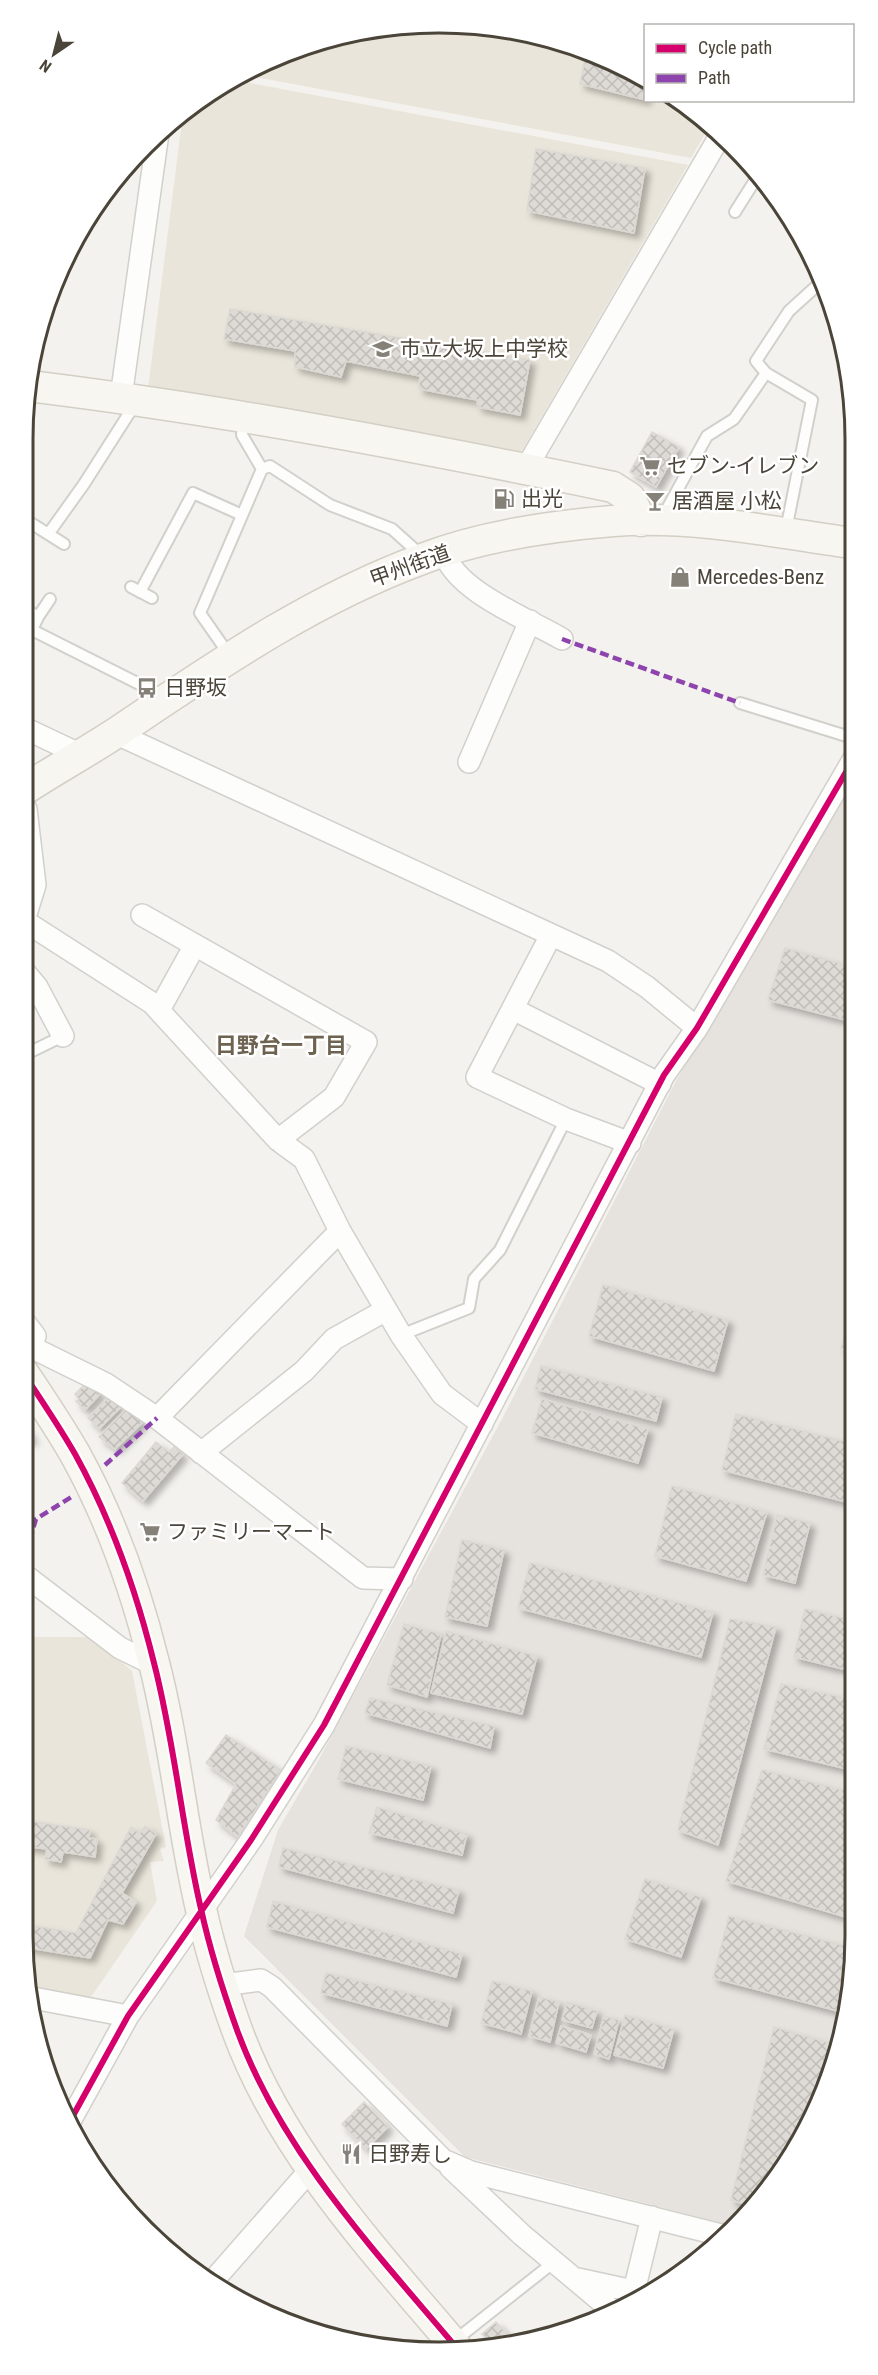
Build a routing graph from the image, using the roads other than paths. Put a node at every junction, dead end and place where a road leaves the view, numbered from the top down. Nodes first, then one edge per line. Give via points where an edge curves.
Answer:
1 (716, 143) edge
2 (156, 148) edge
3 (753, 183) edge
4 (735, 212) dead end
5 (815, 287) edge
6 (766, 373) junction
7 (36, 387) edge
8 (130, 398) junction
9 (243, 416) junction
10 (262, 469) junction
11 (525, 470) junction
12 (242, 515) junction
13 (651, 521) junction
14 (33, 524) edge
15 (49, 533) junction
16 (786, 534) junction
17 (845, 542) edge
18 (64, 544) dead end
19 (434, 555) junction
20 (152, 598) dead end
21 (50, 599) dead end
22 (33, 614) edge
23 (38, 617) junction
24 (530, 621) junction
25 (33, 628) edge
26 (33, 630) edge
27 (562, 639) dead end
28 (230, 656) junction
29 (168, 698) junction
30 (740, 703) dead end
31 (33, 732) edge
32 (115, 733) junction
33 (845, 736) edge
34 (79, 754) junction
35 (469, 762) dead end
36 (845, 774) edge
37 (33, 784) edge
38 (33, 868) edge
39 (33, 892) edge
40 (142, 915) dead end
41 (33, 930) edge
42 (550, 937) junction
43 (195, 945) junction
44 (33, 982) edge
45 (513, 1009) junction
46 (159, 1010) junction
47 (697, 1028) junction
48 (63, 1036) joint
49 (33, 1051) edge
50 (660, 1084) junction
51 (566, 1119) junction
52 (278, 1140) junction
53 (630, 1143) junction
54 (340, 1231) junction
55 (386, 1310) junction
56 (401, 1335) junction
57 (33, 1360) edge
58 (33, 1373) edge
59 (157, 1418) junction
60 (482, 1424) junction
61 (201, 1453) junction
62 (402, 1579) junction
63 (33, 1581) edge
64 (155, 1665) junction
65 (201, 1911) junction
66 (223, 1985) junction
67 (39, 2005) edge
68 (128, 2016) junction
69 (74, 2114) edge
70 (443, 2160) junction
71 (311, 2169) junction
72 (652, 2217) junction
73 (715, 2233) edge
74 (554, 2262) junction
75 (217, 2276) edge
76 (576, 2278) junction
77 (642, 2288) edge
78 (635, 2292) edge
79 (607, 2305) edge
80 (457, 2341) edge
81 (452, 2342) edge

1 - 11 street
2 - 8 street
3 - 4 lane
5 - 6 lane via 789,311 756,361
6 - 13 lane via 734,420 707,436
6 - 16 lane via 812,400
7 - 8 street
8 - 9 street
8 - 15 lane via 84,484
9 - 10 lane via 242,435
9 - 11 street
10 - 12 lane
10 - 19 lane via 270,466 330,505 392,529
11 - 13 street via 613,487 630,498
12 - 20 lane via 193,494 135,589
12 - 28 lane via 200,613
13 - 16 street, 甲州街道
13 - 19 street, 甲州街道 via 613,521 536,531
14 - 15 lane
15 - 18 lane
16 - 17 street, 甲州街道
19 - 24 street via 471,588
19 - 28 street, 甲州街道 via 329,600
21 - 23 lane
22 - 23 lane
23 - 25 lane
24 - 27 street
24 - 35 street
26 - 29 lane
28 - 29 street, 甲州街道
29 - 32 street, 甲州街道
30 - 33 lane
31 - 34 street
32 - 34 street, 甲州街道
32 - 42 street
34 - 37 street, 甲州街道
36 - 47 street
38 - 39 street
40 - 43 street
41 - 46 street
42 - 45 street
42 - 47 street via 608,962 647,987
43 - 46 street
43 - 52 street via 366,1042 334,1097
44 - 48 street
45 - 50 street
45 - 51 street via 477,1077
46 - 52 street
47 - 50 street
48 - 49 lane
50 - 53 street
51 - 53 street
51 - 56 lane via 500,1250 474,1279 469,1308
52 - 54 street via 304,1159
53 - 60 street
54 - 55 street
54 - 59 street
55 - 56 street
55 - 61 street via 334,1339 304,1371
56 - 60 street via 442,1394
57 - 59 street via 106,1384
58 - 64 street via 107,1519
59 - 61 street
60 - 62 street
61 - 62 street via 363,1578
62 - 65 street via 324,1725
63 - 64 street via 120,1648
64 - 65 street
65 - 66 street
65 - 68 street
66 - 70 street via 261,1980 272,1987
66 - 71 street via 261,2083
67 - 68 street
68 - 69 street
70 - 72 street via 471,2172
70 - 74 street
71 - 75 street
71 - 81 street
72 - 73 street
72 - 77 street
74 - 76 street
74 - 80 lane
76 - 78 street
76 - 79 street

